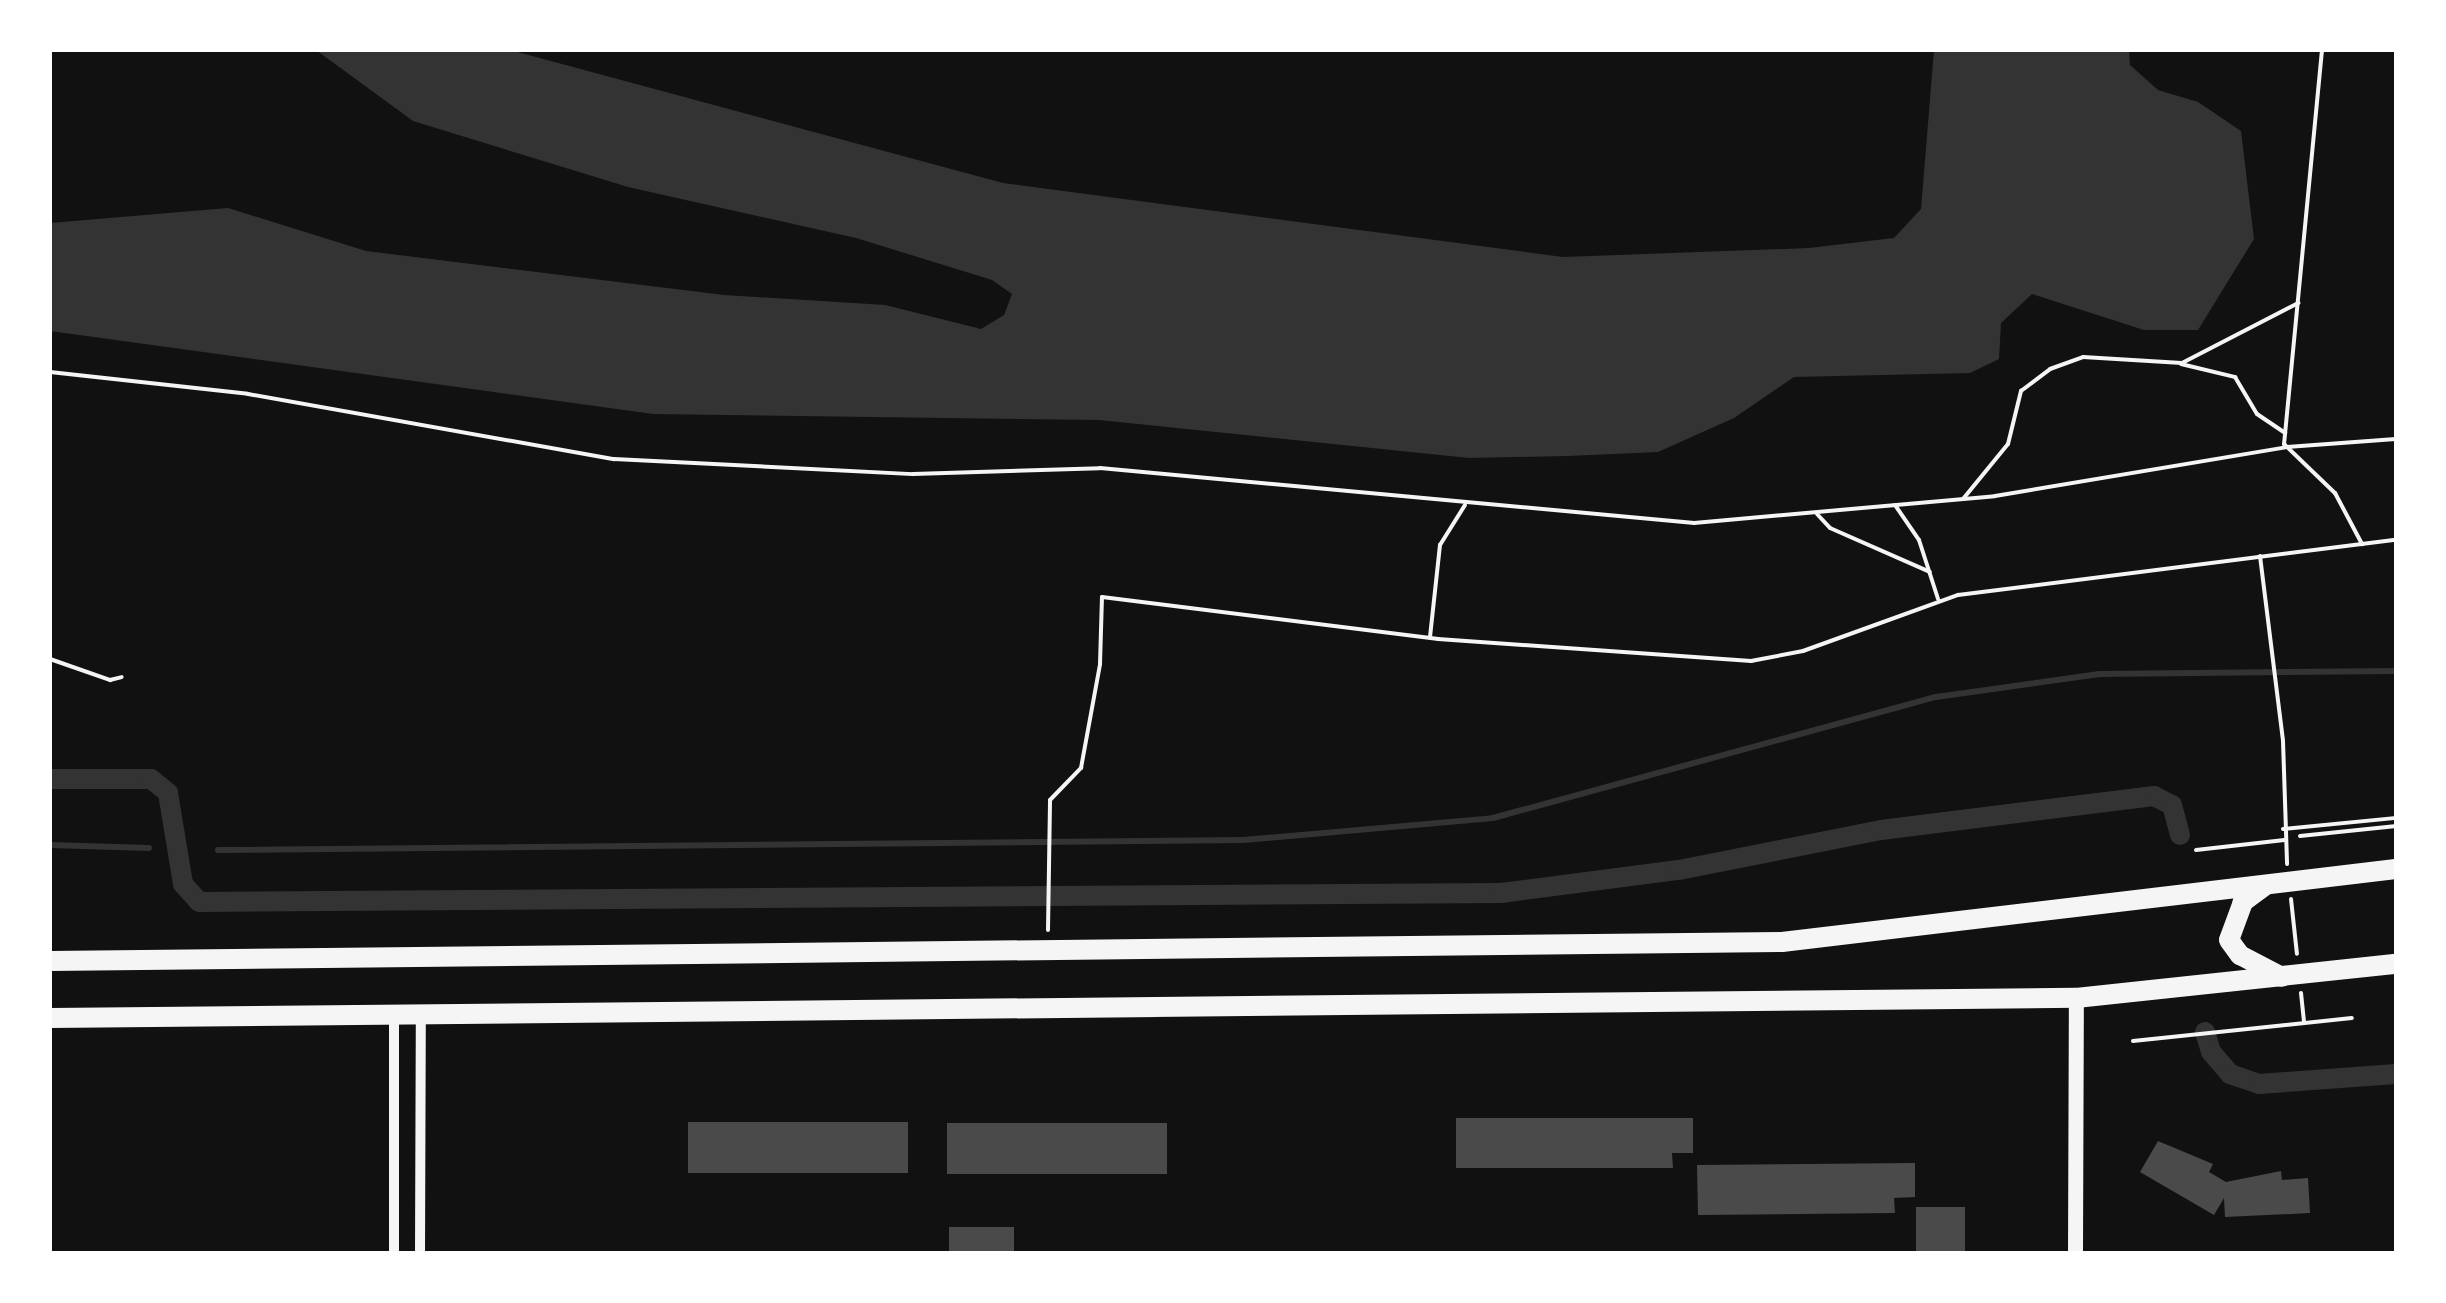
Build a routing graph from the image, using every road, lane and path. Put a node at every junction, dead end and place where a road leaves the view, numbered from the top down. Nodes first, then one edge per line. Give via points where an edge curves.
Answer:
1 (2322, 50) edge
2 (2298, 303) junction
3 (2176, 363) junction
4 (50, 372) edge
5 (2285, 432) junction
6 (2396, 439) edge
7 (2287, 446) junction
8 (1963, 499) junction
9 (1465, 505) junction
10 (1896, 505) junction
11 (1817, 514) junction
12 (2396, 540) edge
13 (2362, 544) junction
14 (2260, 556) junction
15 (1930, 572) junction
16 (1938, 600) junction
17 (1430, 637) junction
18 (50, 660) edge
19 (122, 676) dead end
20 (2396, 818) edge
21 (2396, 826) edge
22 (2283, 829) junction
23 (2300, 836) dead end
24 (2284, 840) junction
25 (2196, 850) dead end
26 (2396, 870) edge
27 (2288, 876) dead end
28 (2267, 884) junction
29 (2290, 895) dead end
30 (1048, 915) dead end
31 (50, 961) edge
32 (2396, 964) edge
33 (2294, 978) junction
34 (2076, 998) junction
35 (420, 1011) junction
36 (394, 1013) junction
37 (50, 1018) edge
38 (2352, 1018) dead end
39 (2304, 1023) junction
40 (2133, 1041) dead end
41 (394, 1253) edge
42 (420, 1253) edge
43 (2075, 1253) edge

1 - 2 path
2 - 3 path via 2206,354
2 - 5 path
3 - 5 path via 2235,377 2257,414
3 - 8 path via 2083,356 2032,380 2014,408 2008,444
4 - 9 path via 248,394 614,459 913,474 1100,468
5 - 7 path
6 - 7 path
7 - 8 path
7 - 13 path via 2334,493
8 - 10 path
9 - 11 path via 1694,523
9 - 17 path via 1440,545
10 - 11 path
10 - 15 path via 1911,523
11 - 15 path via 1830,528
12 - 13 path
13 - 14 path
14 - 16 path
14 - 22 path via 2277,696
15 - 16 path
16 - 17 path via 1770,660
17 - 30 path via 1102,596 1100,664 1081,768 1050,800
18 - 19 path via 110,680
20 - 22 path
21 - 23 path
22 - 24 path
24 - 25 path
24 - 27 path
26 - 28 highway
28 - 31 highway via 1782,942
28 - 33 highway via 2243,902 2229,940 2240,955
29 - 33 path
32 - 33 highway
33 - 34 highway
33 - 39 path
34 - 35 highway
34 - 43 street
35 - 36 highway
35 - 42 street
36 - 37 highway
36 - 41 street
38 - 39 path
39 - 40 path

